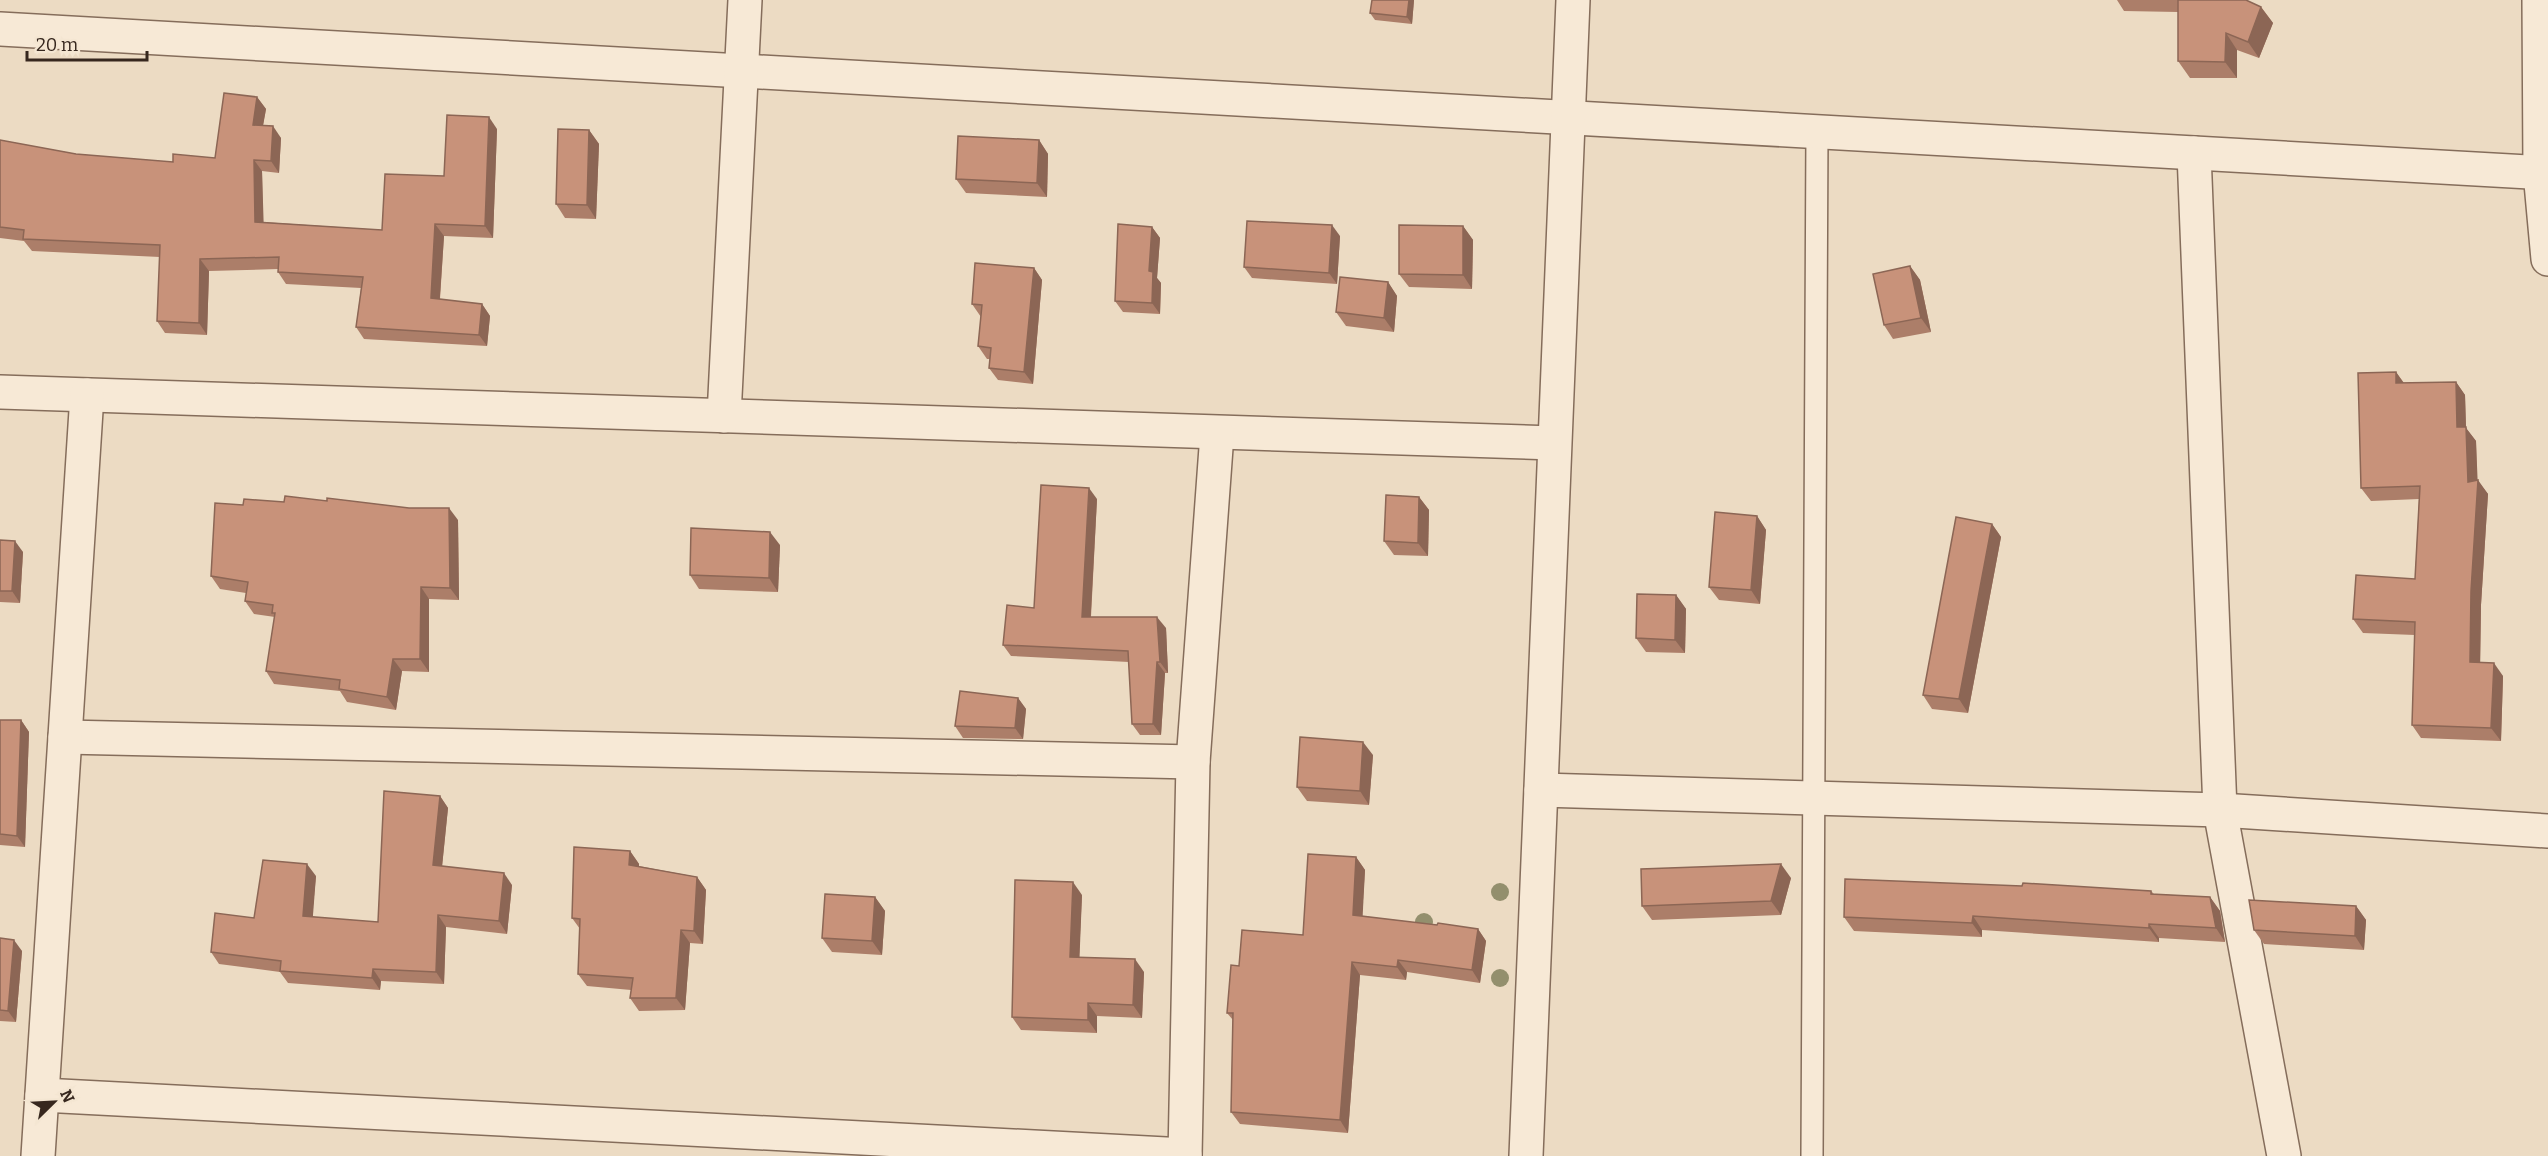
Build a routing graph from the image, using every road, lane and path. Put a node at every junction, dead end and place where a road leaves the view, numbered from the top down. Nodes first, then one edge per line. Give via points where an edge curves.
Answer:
1 (745, 0) edge
2 (1573, 0) edge
3 (2540, 0) edge
4 (0, 29) edge
5 (741, 71) junction
6 (1567, 117) junction
7 (1817, 131) junction
8 (2194, 153) junction
9 (2544, 173) edge
10 (2548, 259) edge
11 (0, 392) edge
12 (87, 395) junction
13 (724, 416) junction
14 (1217, 434) junction
15 (1554, 443) junction
16 (65, 737) junction
17 (1193, 762) junction
18 (1541, 790) junction
19 (1814, 798) junction
20 (2220, 810) junction
21 (2548, 831) edge
22 (42, 1095) junction
23 (38, 1156) edge
24 (1185, 1156) edge
25 (1526, 1156) edge
26 (1812, 1156) edge
27 (2284, 1156) edge

1 - 5 street
2 - 6 street
3 - 9 street
4 - 5 street
5 - 6 street
5 - 13 street
6 - 7 street
6 - 15 street
7 - 8 street
7 - 19 lane
8 - 9 street
8 - 20 street
9 - 10 street
11 - 12 street
12 - 13 street
12 - 16 street
13 - 14 street
14 - 15 street
14 - 17 street
15 - 18 street
16 - 17 street
16 - 22 street
17 - 24 street
18 - 19 street
18 - 25 street
19 - 20 street
19 - 26 lane
20 - 21 street
20 - 27 street
22 - 23 street
22 - 24 street

